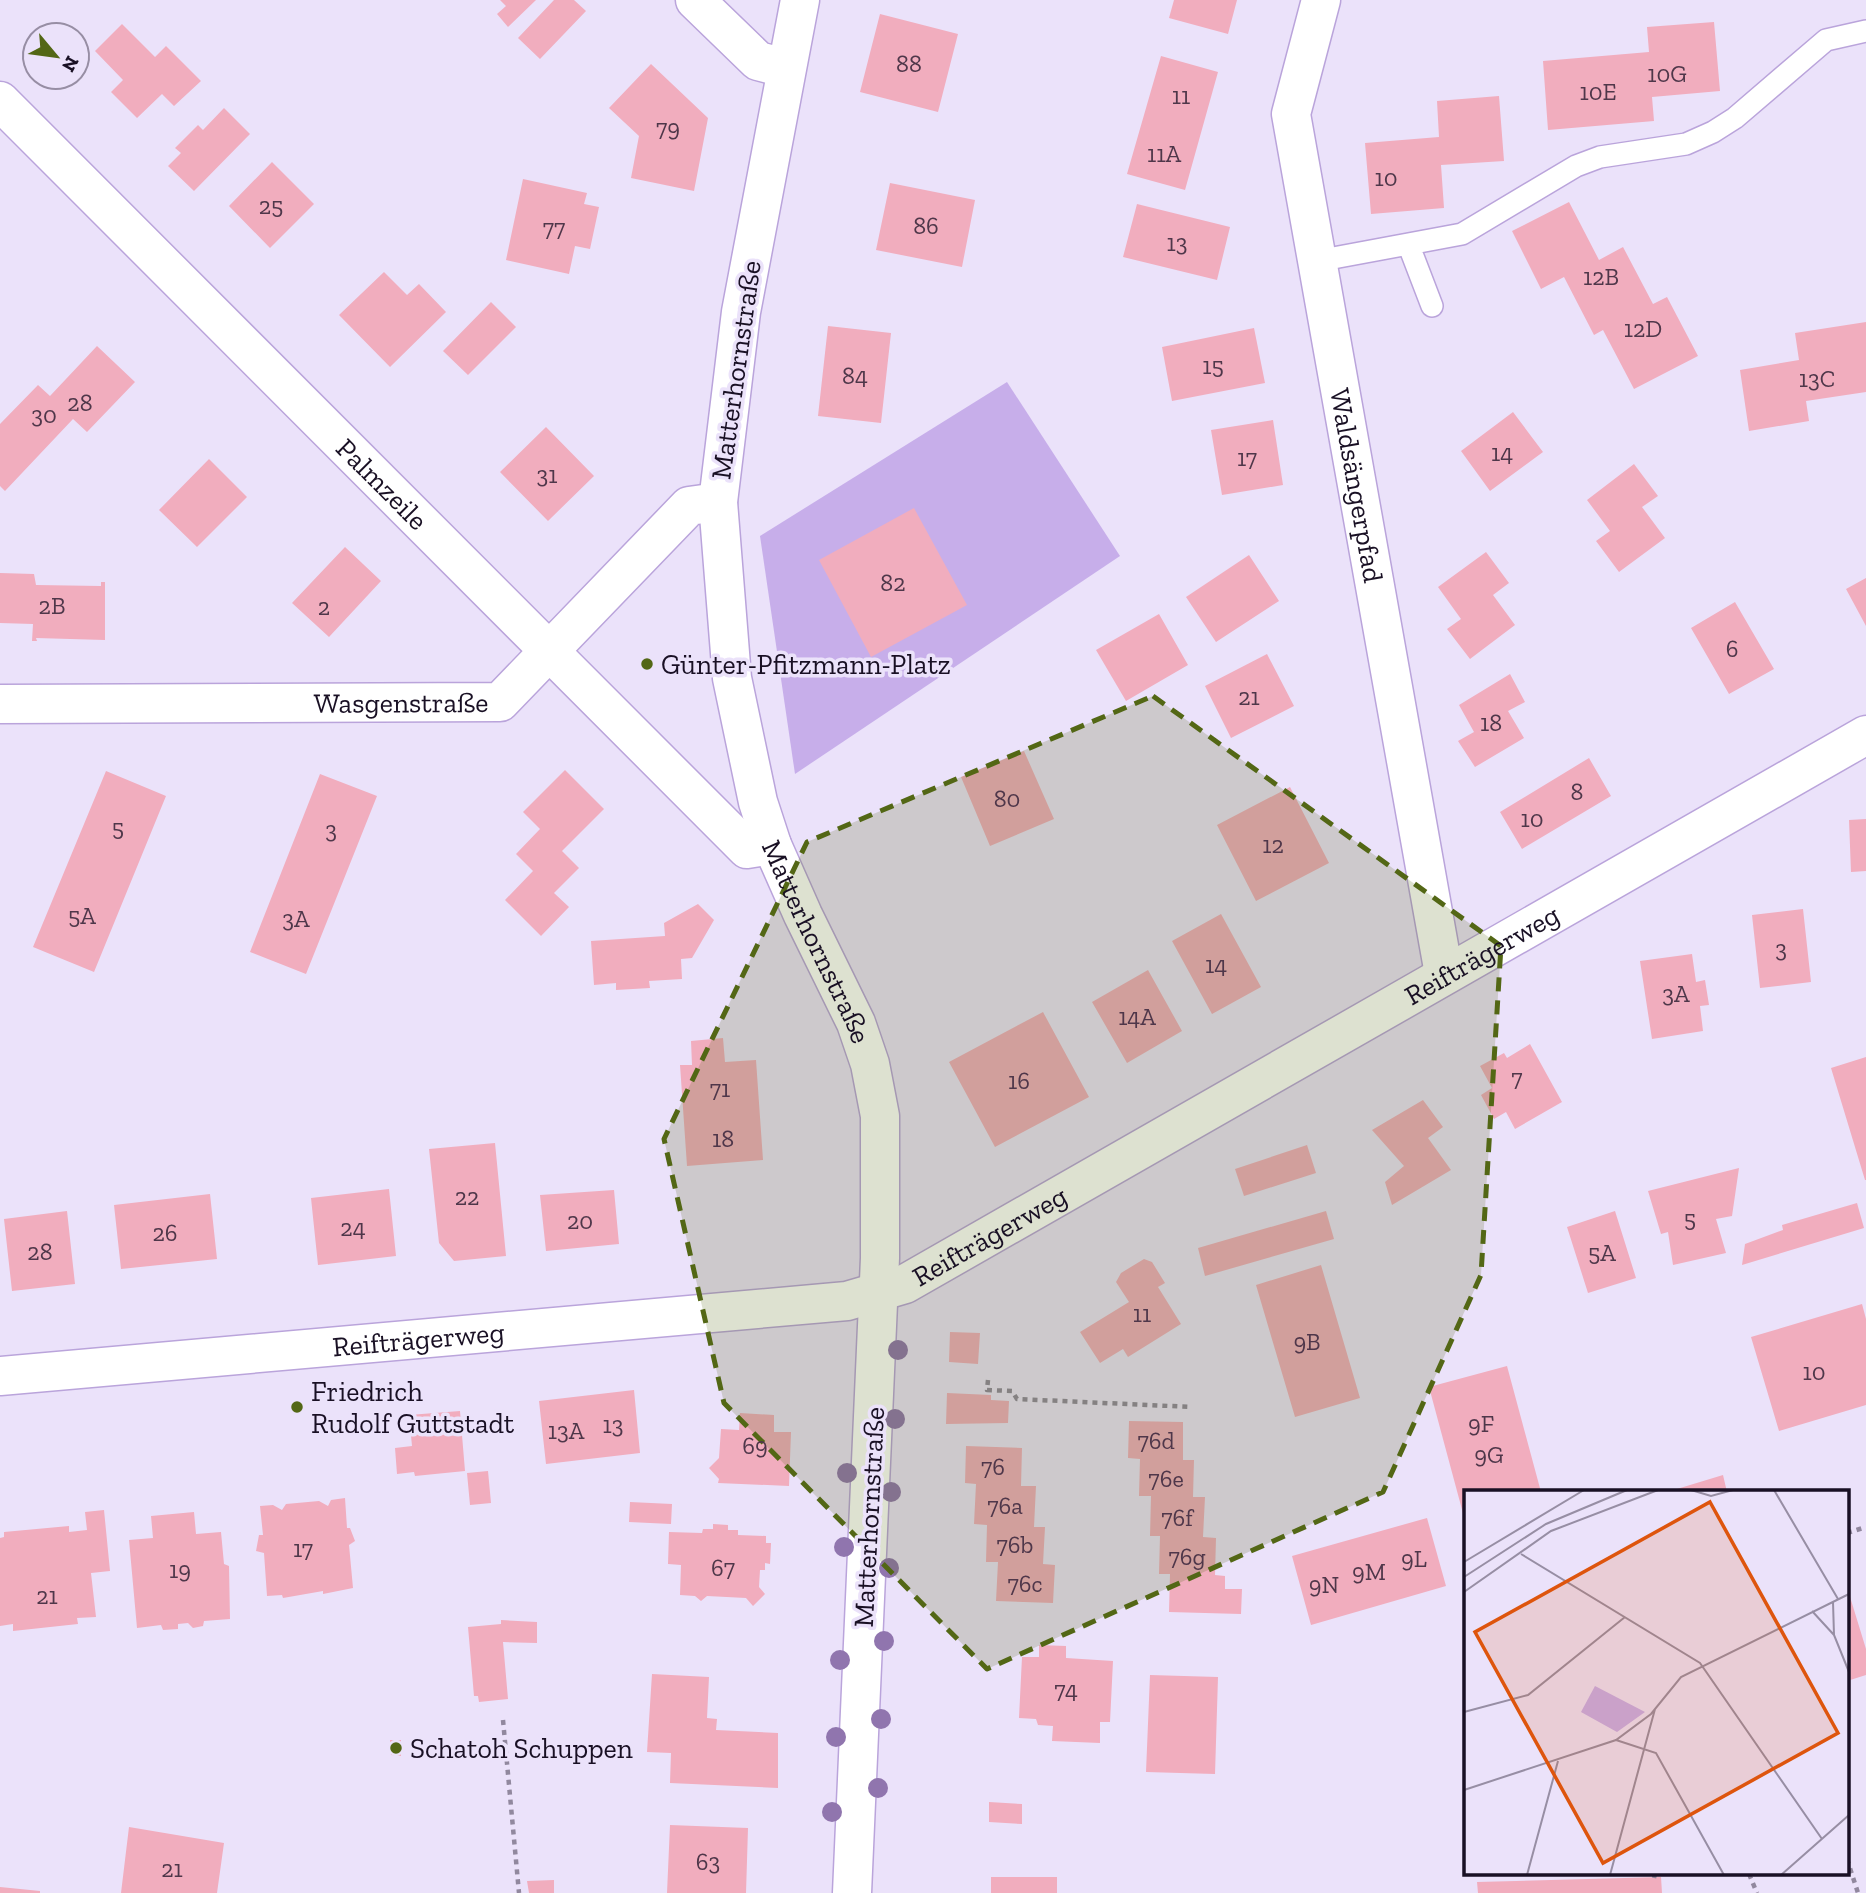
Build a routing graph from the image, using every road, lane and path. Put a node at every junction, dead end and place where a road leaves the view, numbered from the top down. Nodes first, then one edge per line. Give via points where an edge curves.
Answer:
1 (695, 0) edge
2 (800, 0) edge
3 (1321, 0) edge
4 (1866, 31) edge
5 (785, 68) junction
6 (0, 101) edge
7 (1409, 246) junction
8 (1317, 261) junction
9 (1432, 306) dead end
10 (719, 502) junction
11 (547, 651) junction
12 (0, 704) edge
13 (1866, 736) edge
14 (772, 845) junction
15 (1444, 974) junction
16 (879, 1292) junction
17 (0, 1376) edge
18 (988, 1380) dead end
19 (1192, 1407) dead end
20 (1866, 1527) edge
21 (1848, 1533) edge
22 (503, 1720) dead end
23 (1848, 1862) edge
24 (1750, 1876) edge
25 (519, 1893) edge
26 (852, 1893) edge
27 (1757, 1893) edge
28 (1858, 1893) edge

1 - 5 street via 758,61
2 - 5 street, Matterhornstraße
3 - 8 street, Waldsängerpfad via 1291,114
4 - 7 lane via 1826,40 1713,132 1686,144 1600,157 1576,166 1462,234
5 - 10 street, Matterhornstraße via 741,312
6 - 11 street, Palmzeile
7 - 8 lane
7 - 9 lane
8 - 15 street, Waldsängerpfad
10 - 11 street, Wasgenstraße via 689,506
10 - 14 street, Matterhornstraße via 732,678 755,790
11 - 12 street, Wasgenstraße via 500,702
11 - 14 street, Palmzeile via 747,849
13 - 15 street, Reifträgerweg
14 - 16 street, Matterhornstraße via 856,1023 870,1064 880,1115
15 - 16 street, Reifträgerweg via 917,1277
16 - 17 street, Reifträgerweg via 847,1301
16 - 26 street, Matterhornstraße
18 - 19 path via 988,1390 1012,1391 1017,1399
20 - 21 path
22 - 25 path
23 - 28 path
24 - 27 path

